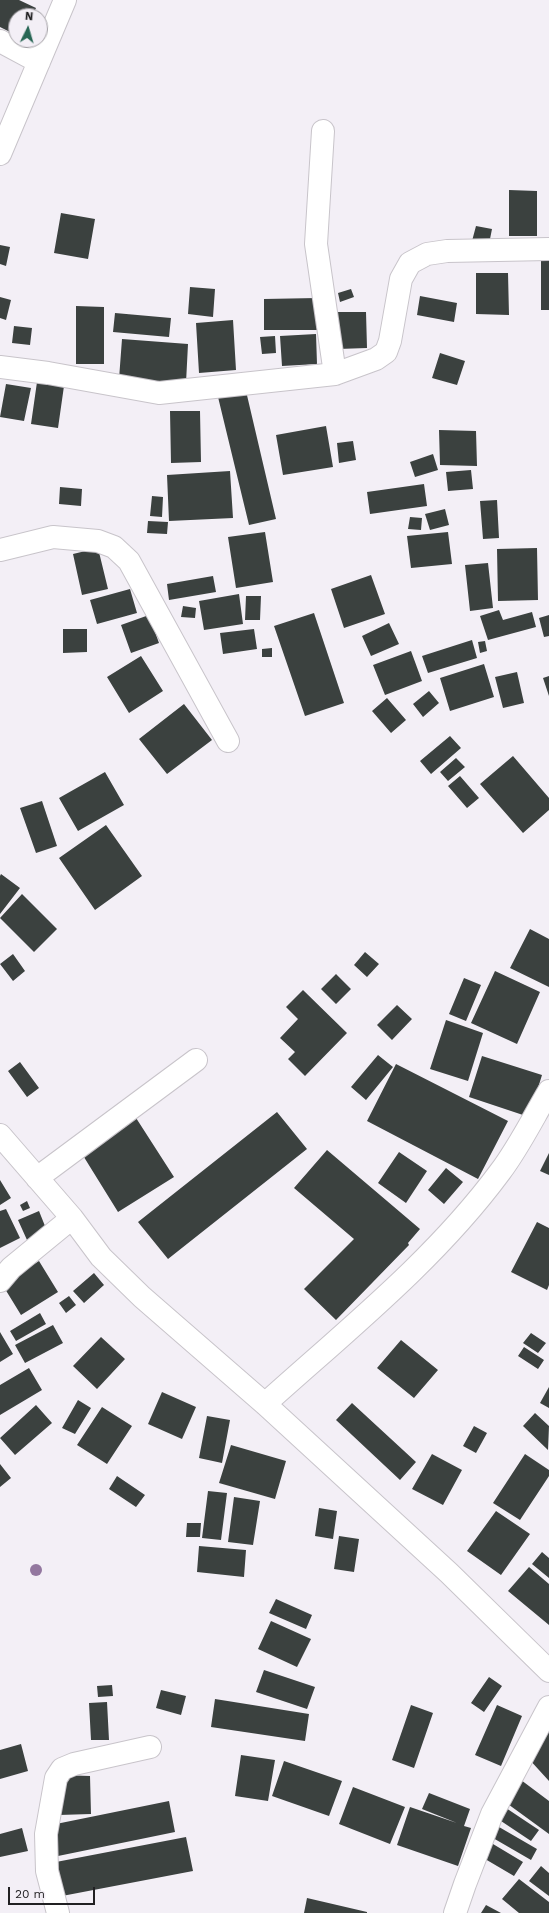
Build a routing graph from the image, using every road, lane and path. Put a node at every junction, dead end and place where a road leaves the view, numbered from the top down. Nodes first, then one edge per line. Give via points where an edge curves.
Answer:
1 (65, 0) edge
2 (0, 41) edge
3 (39, 62) junction
4 (323, 131) dead end
5 (0, 154) edge
6 (549, 249) edge
7 (0, 367) edge
8 (335, 374) junction
9 (0, 550) edge
10 (228, 741) dead end
11 (196, 1060) dead end
12 (549, 1091) edge
13 (0, 1135) edge
14 (37, 1178) junction
15 (72, 1218) junction
16 (0, 1281) edge
17 (265, 1404) junction
18 (549, 1671) edge
19 (549, 1707) edge
20 (150, 1747) dead end
21 (58, 1913) edge
22 (456, 1913) edge

1 - 3 street
2 - 3 street
3 - 5 street
4 - 8 street via 316,244
6 - 8 street via 447,251 427,254 410,263 401,279 386,352 376,359
7 - 8 street via 159,393
9 - 10 street via 53,537 98,541 114,547 130,561
11 - 14 street
12 - 17 street via 501,1171 460,1222 409,1274
13 - 14 street
14 - 15 street
15 - 16 street via 11,1268
15 - 17 street via 101,1257 142,1297
17 - 18 street via 449,1573
19 - 22 street via 492,1814
20 - 21 street via 74,1764 62,1769 56,1778 46,1834 46,1864

